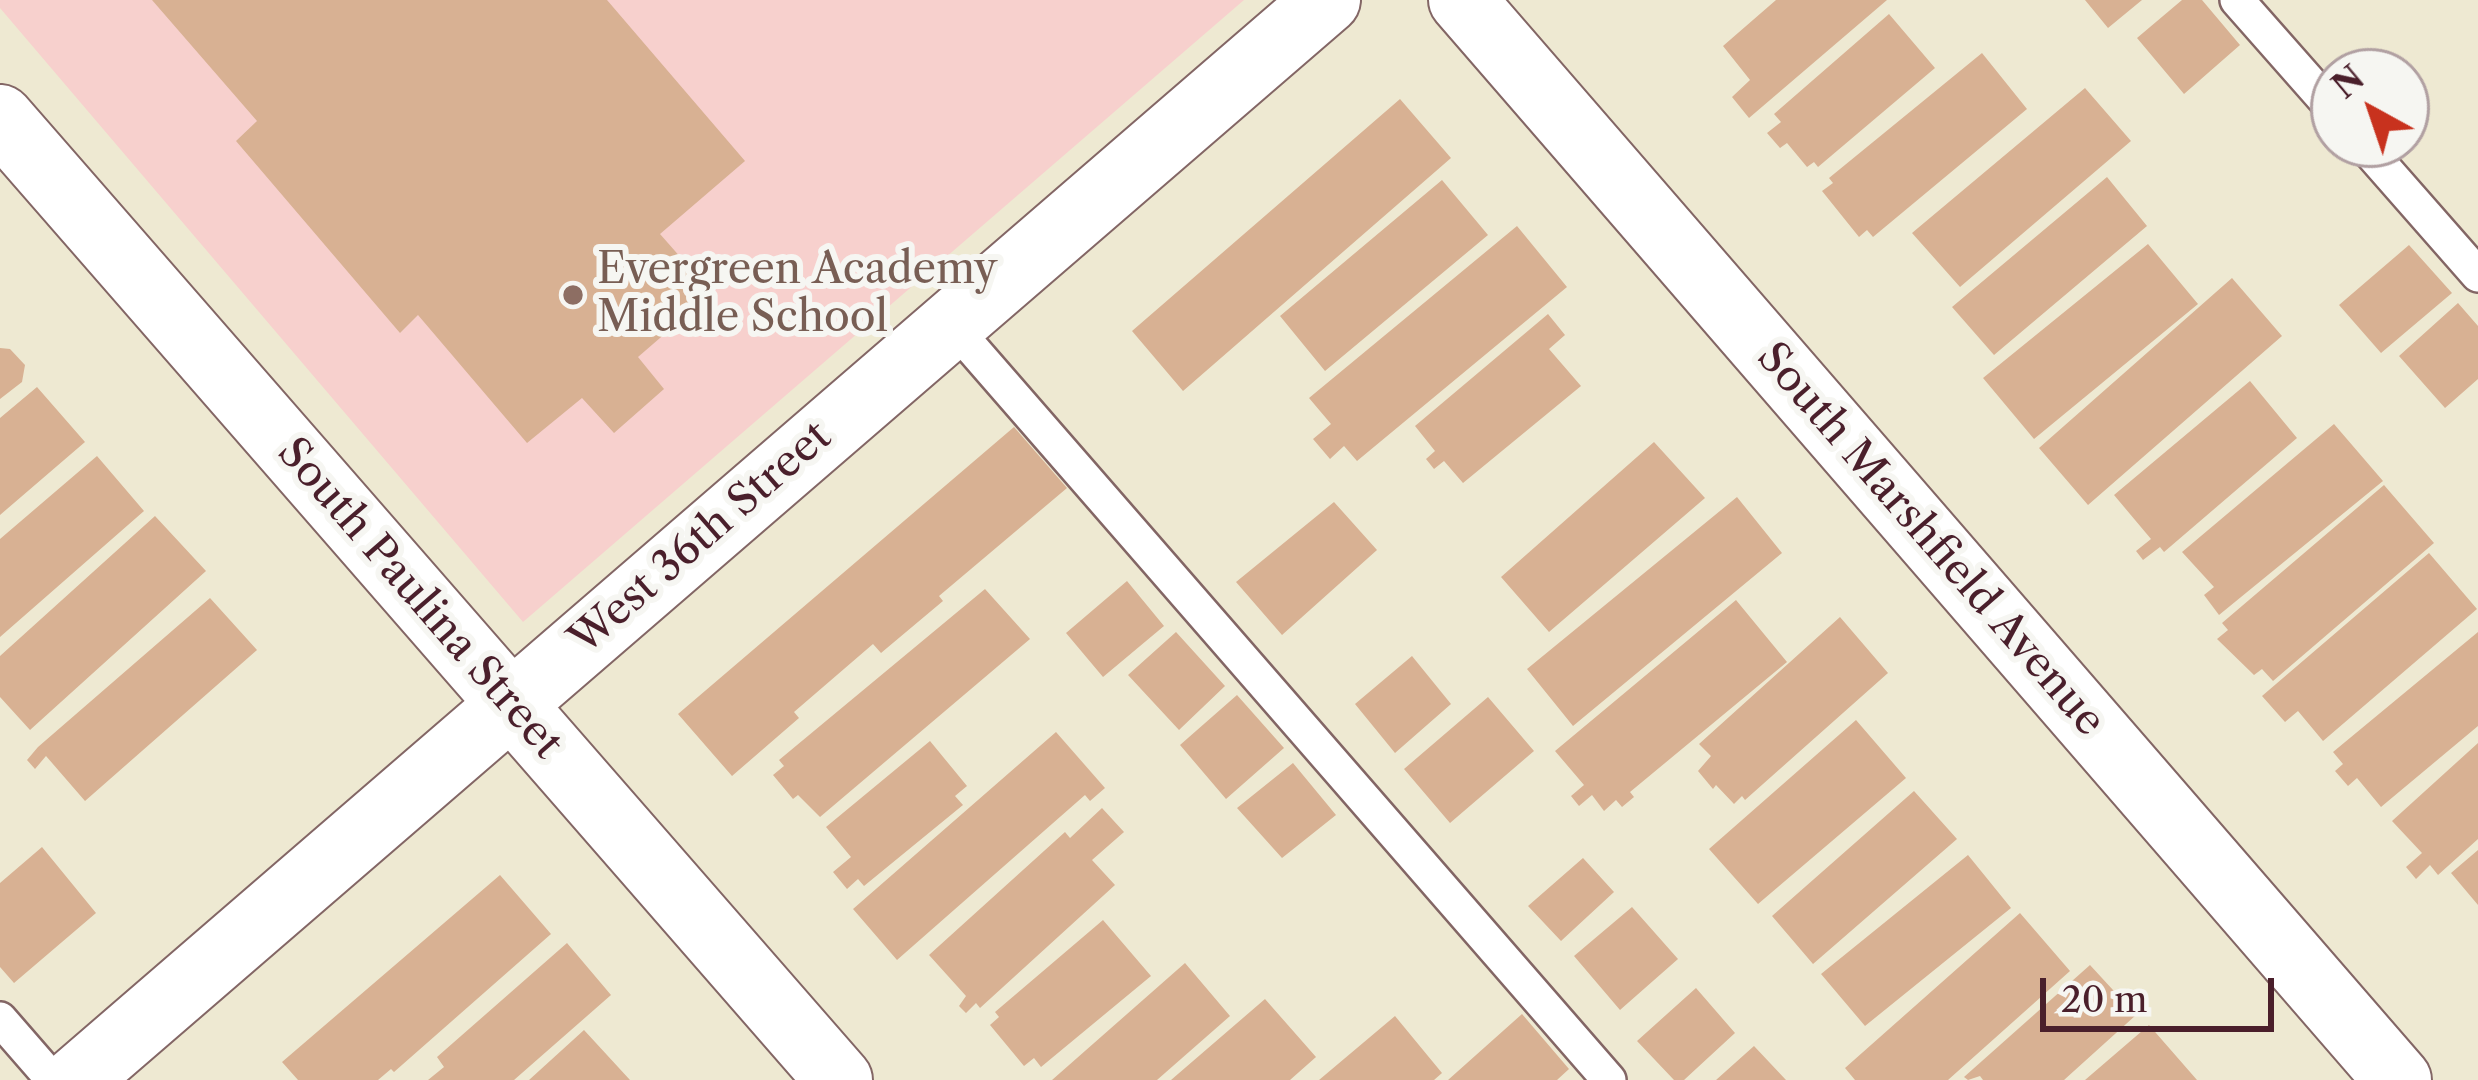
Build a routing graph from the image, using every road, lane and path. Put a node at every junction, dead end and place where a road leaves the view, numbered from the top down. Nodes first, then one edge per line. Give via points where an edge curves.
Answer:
1 (1327, 0) edge
2 (1462, 0) edge
3 (2237, 0) edge
4 (2310, 83) edge
5 (0, 118) edge
6 (2384, 168) edge
7 (2478, 275) edge
8 (950, 324) junction
9 (510, 704) junction
10 (0, 1019) edge
11 (53, 1080) edge
12 (76, 1080) edge
13 (839, 1080) edge
14 (1609, 1080) edge
15 (2398, 1080) edge

1 - 8 street, West 36th Street
2 - 15 street, South Marshfield Avenue
3 - 4 lane
5 - 9 street, South Paulina Street
6 - 7 lane
8 - 9 street, West 36th Street
8 - 14 lane
9 - 12 street, West 36th Street
9 - 13 street, South Paulina Street
10 - 11 lane

